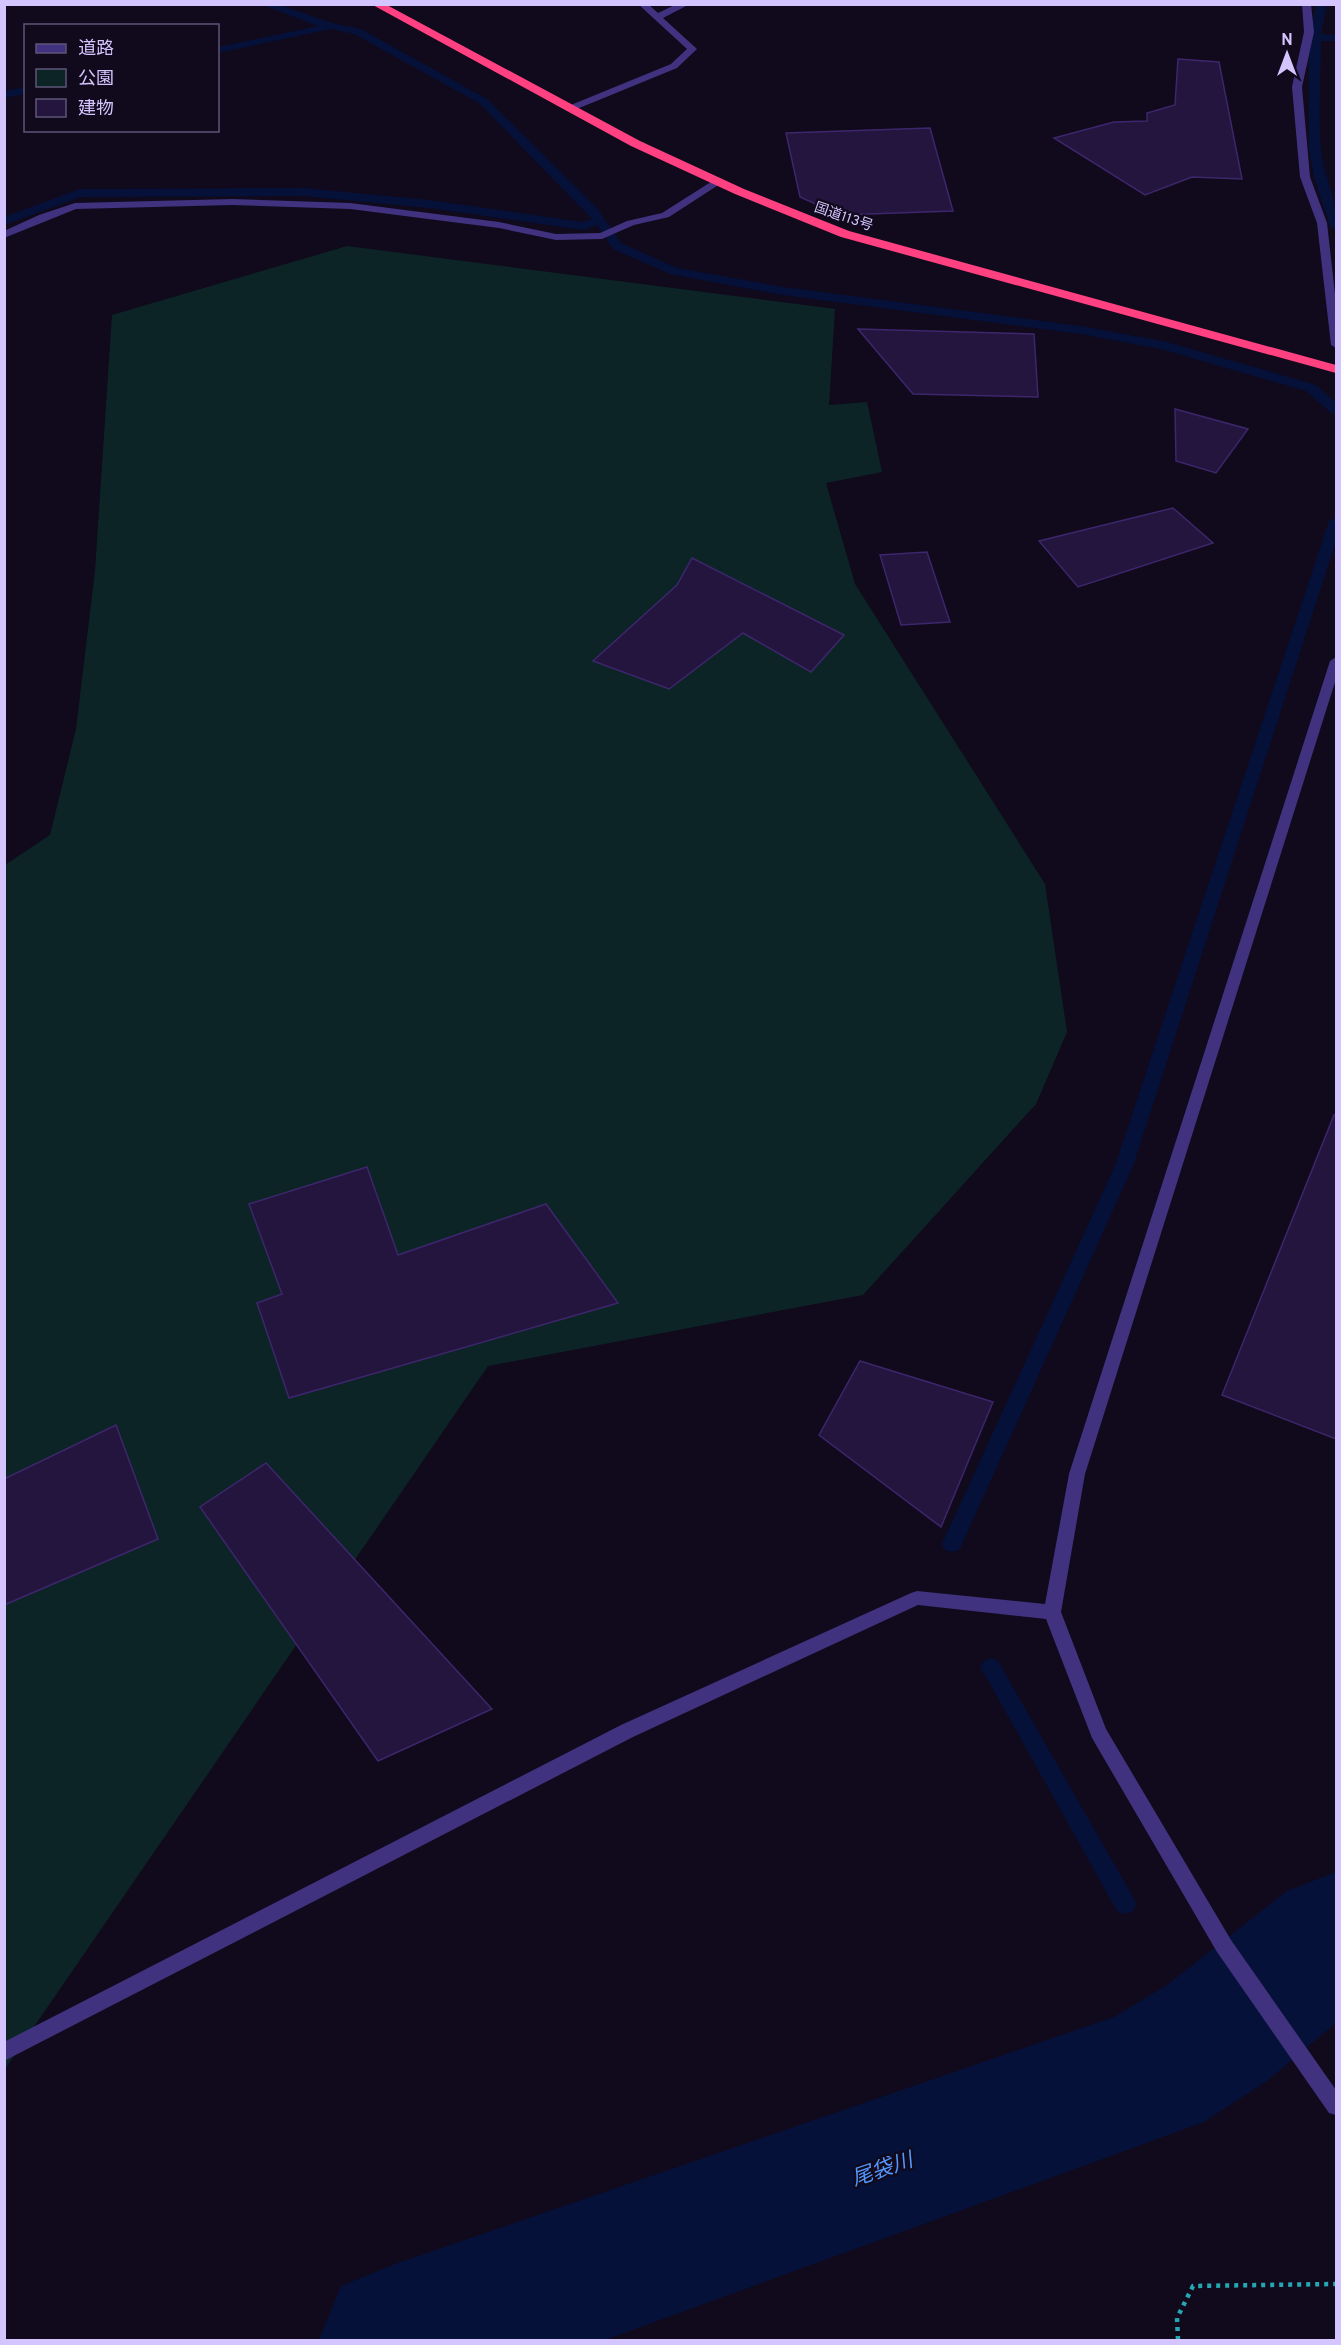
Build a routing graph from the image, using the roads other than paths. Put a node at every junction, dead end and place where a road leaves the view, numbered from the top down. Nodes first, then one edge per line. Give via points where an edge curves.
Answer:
1 (376, 4) edge
2 (642, 4) edge
3 (686, 4) edge
4 (1306, 4) edge
5 (657, 17) junction
6 (569, 109) junction
7 (718, 182) junction
8 (4, 235) edge
9 (1336, 345) edge
10 (1336, 369) edge
11 (1336, 661) edge
12 (1052, 1612) junction
13 (4, 2052) edge
14 (1336, 2106) edge

1 - 6 highway, 国道113号
2 - 5 street
3 - 5 street
4 - 9 street via 1309,32 1297,87 1305,177 1322,223
5 - 6 street via 692,49 674,66
6 - 7 highway, 国道113号
7 - 8 street via 665,214 602,236 556,237 499,225 350,206 232,202 75,206
7 - 10 highway, 国道113号 via 845,234
11 - 12 street via 1077,1474
12 - 13 street via 917,1598 627,1731
12 - 14 street via 1098,1732 1224,1946

